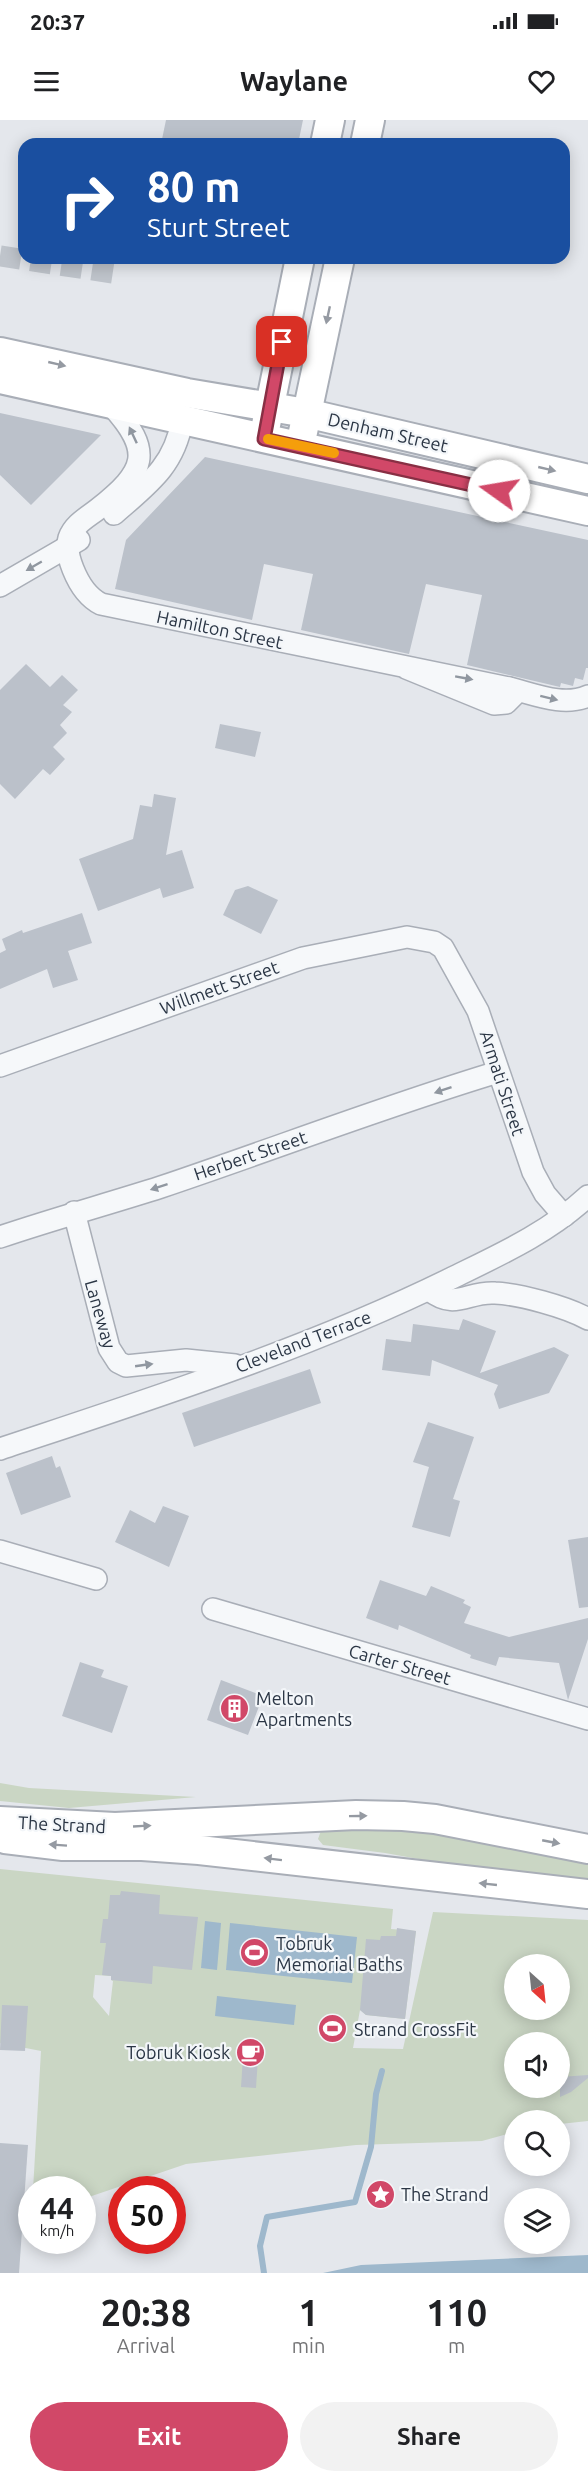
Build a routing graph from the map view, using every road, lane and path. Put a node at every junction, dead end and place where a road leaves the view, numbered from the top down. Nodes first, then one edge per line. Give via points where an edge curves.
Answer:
1 (330, 120) edge
2 (370, 120) edge
3 (326, 138) edge
4 (366, 138) edge
5 (299, 264) edge
6 (339, 264) edge
7 (0, 352) edge
8 (0, 379) edge
9 (187, 393) junction
10 (111, 405) junction
11 (269, 406) junction
12 (306, 413) junction
13 (182, 421) junction
14 (264, 439) junction
15 (300, 446) junction
16 (146, 471) junction
17 (588, 479) edge
18 (588, 511) edge
19 (68, 547) junction
20 (0, 586) edge
21 (588, 696) edge
22 (443, 948) joint
23 (0, 1066) edge
24 (498, 1072) junction
25 (588, 1196) edge
26 (74, 1212) junction
27 (564, 1216) junction
28 (0, 1237) edge
29 (429, 1290) junction
30 (588, 1319) edge
31 (243, 1365) junction
32 (0, 1449) edge
33 (0, 1551) edge
34 (96, 1579) dead end
35 (213, 1609) dead end
36 (588, 1719) edge
37 (328, 1817) junction
38 (0, 1821) edge
39 (0, 1839) edge
40 (588, 1849) edge
41 (336, 1867) junction
42 (588, 1894) edge

1 - 3 main road
2 - 4 main road
5 - 11 main road
6 -> 12 main road
7 -> 9 main road, Denham Street
8 - 10 main road, Denham Street
9 - 11 main road, Denham Street
9 - 13 main road
10 - 13 main road, Denham Street
16 -> 10 street via 133,432
11 - 12 main road, Denham Street
11 - 14 main road
12 - 15 main road
12 -> 17 main road, Denham Street
13 - 14 main road, Denham Street
13 - 16 street via 174,453
14 - 15 main road, Denham Street
15 - 18 main road, Denham Street
16 - 19 street via 101,525
19 -> 20 street
19 -> 21 street, Hamilton Street via 80,584 89,597 101,604 559,700 574,701
22 - 23 street, Willmett Street via 407,937 303,958
22 - 24 street, Armati Street via 478,1011
24 -> 26 street, Herbert Street
24 - 27 street, Armati Street via 538,1183
25 - 27 street, Cleveland Terrace
26 - 28 street, Herbert Street
26 -> 31 street, Laneway via 109,1348 118,1362 132,1366 186,1360
27 - 29 street, Cleveland Terrace via 530,1239
29 - 30 street via 450,1300 487,1293 511,1295 566,1309
29 - 31 street, Cleveland Terrace
31 - 32 street, Cleveland Terrace
33 - 34 street
35 - 36 street, Carter Street
38 -> 37 main road, The Strand via 115,1827
37 -> 40 main road, The Strand via 417,1817
37 - 41 main road via 311,1826 308,1842
41 -> 39 main road, The Strand via 173,1848 63,1846
42 -> 41 main road, The Strand

